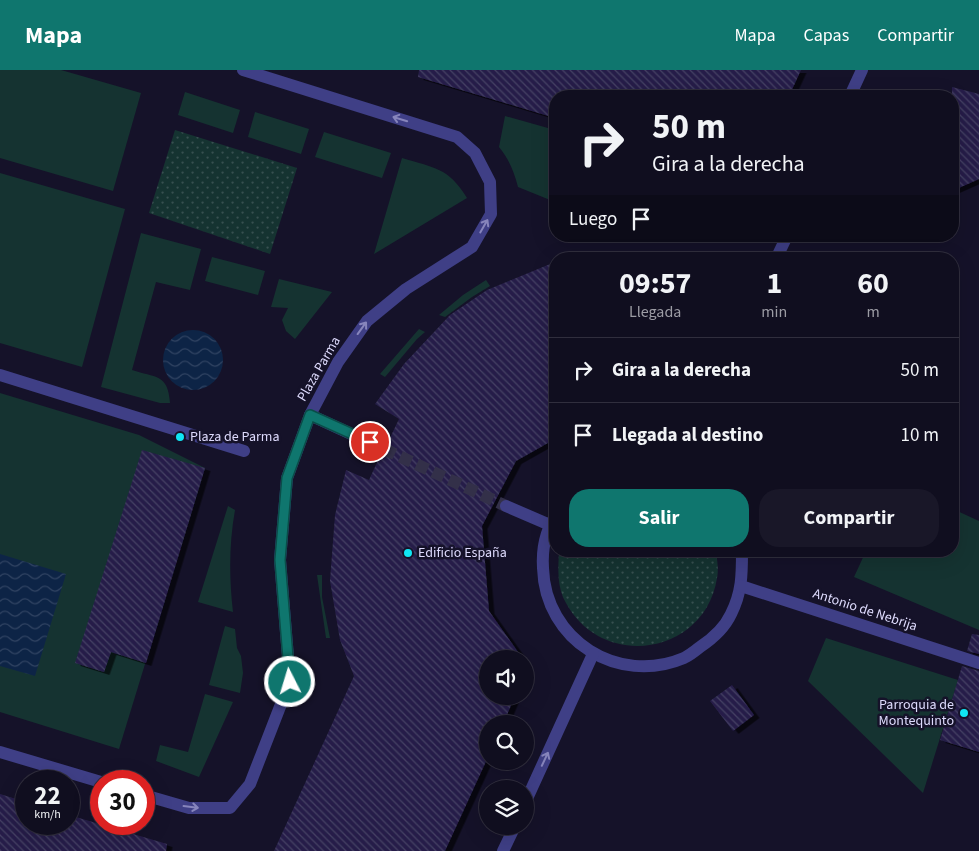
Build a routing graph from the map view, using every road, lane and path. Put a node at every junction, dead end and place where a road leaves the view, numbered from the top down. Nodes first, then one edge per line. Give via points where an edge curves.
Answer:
1 (862, 70) edge
2 (249, 71) edge
3 (853, 90) edge
4 (0, 375) edge
5 (310, 415) junction
6 (384, 449) tunnel mouth
7 (244, 451) dead end
8 (506, 506) tunnel mouth
9 (549, 520) edge
10 (549, 533) edge
11 (742, 557) edge
12 (741, 586) junction
13 (593, 654) junction
14 (979, 664) edge
15 (0, 752) edge
16 (90, 779) edge
17 (534, 783) edge
18 (155, 797) edge
19 (510, 835) edge
20 (503, 851) edge

1 - 3 street
5 -> 2 street, Plaza Parma via 338,362 367,321 406,289 472,247 491,214 490,182 475,153 457,137
4 - 7 street
5 - 6 street
18 -> 5 street, Plaza Parma via 189,808 230,808 250,784 290,682 280,560 287,478
8 - 9 street
10 - 13 street via 542,553 544,583 553,611 570,636
11 - 12 street
12 - 13 street via 730,616 711,640 685,657 655,666 623,665
12 - 14 street, Antonio de Nebrija
17 -> 13 street
15 - 16 street
19 - 20 street

